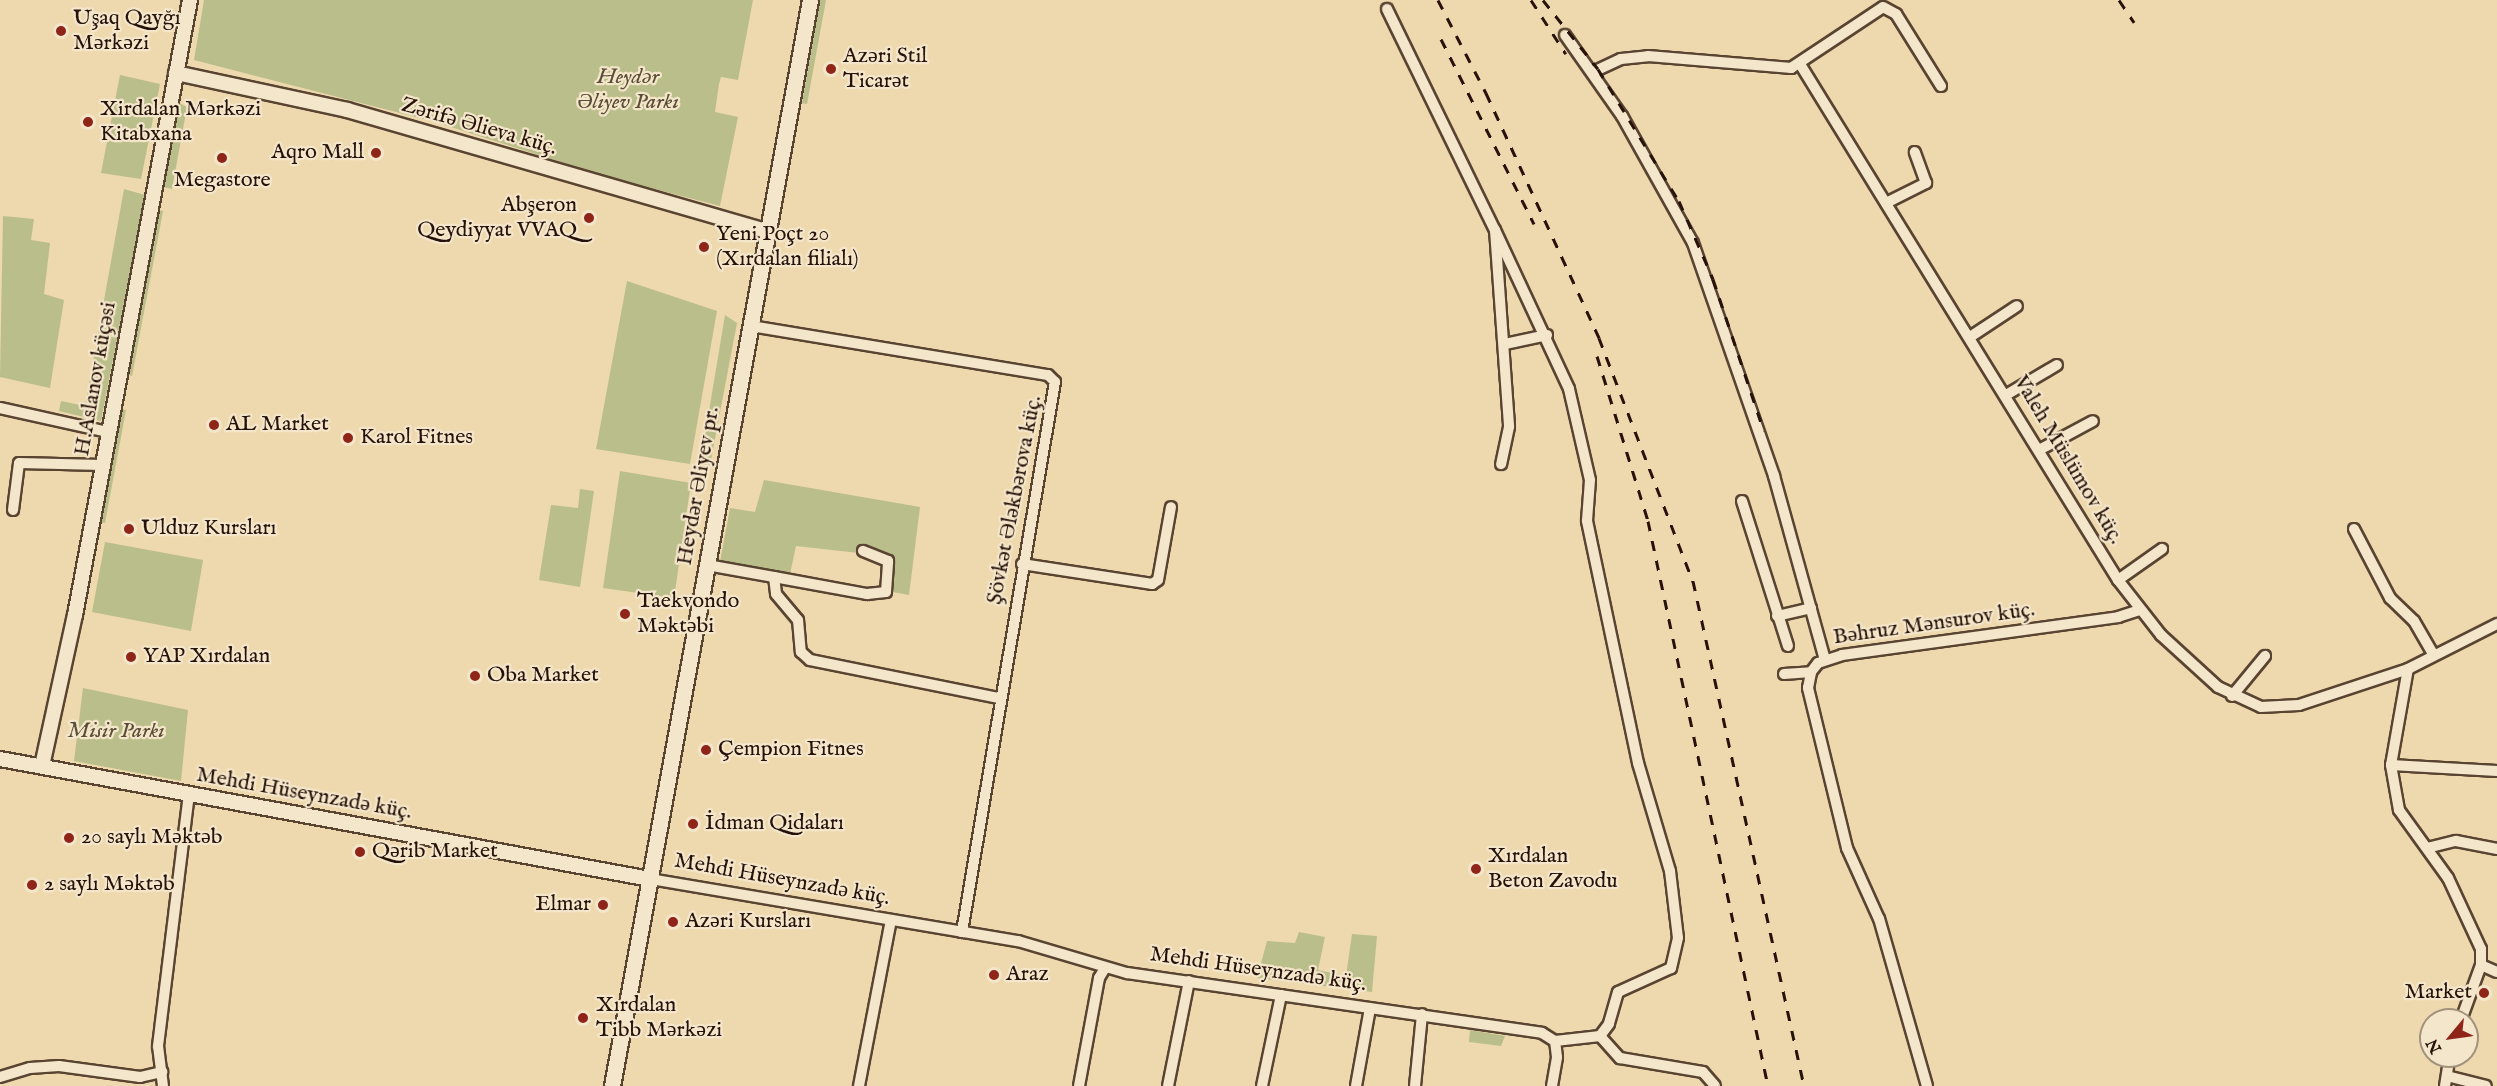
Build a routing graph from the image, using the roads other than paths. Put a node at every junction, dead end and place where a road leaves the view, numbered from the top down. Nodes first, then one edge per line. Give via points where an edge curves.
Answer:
1 (190, 0) edge
2 (810, 0) edge
3 (1388, 9) dead end
4 (1565, 35) dead end
5 (1800, 64) junction
6 (1593, 72) junction
7 (176, 73) junction
8 (1941, 86) dead end
9 (1915, 152) dead end
10 (1886, 203) junction
11 (1495, 230) junction
12 (767, 231) junction
13 (2017, 306) dead end
14 (751, 326) junction
15 (1547, 335) junction
16 (1970, 337) junction
17 (1505, 344) junction
18 (2057, 365) dead end
19 (2006, 395) junction
20 (0, 408) edge
21 (2093, 421) dead end
22 (108, 432) junction
23 (2039, 450) junction
24 (102, 465) junction
25 (1501, 465) dead end
26 (1742, 501) dead end
27 (1172, 507) dead end
28 (13, 510) dead end
29 (2354, 529) dead end
30 (2162, 549) dead end
31 (863, 551) dead end
32 (1022, 564) junction
33 (707, 566) junction
34 (774, 577) junction
35 (2118, 580) junction
36 (1811, 608) junction
37 (2139, 610) junction
38 (1777, 616) junction
39 (2497, 624) edge
40 (1788, 646) dead end
41 (2434, 655) junction
42 (2265, 656) dead end
43 (1825, 660) junction
44 (2408, 669) junction
45 (1811, 672) junction
46 (1784, 675) dead end
47 (2232, 696) junction
48 (999, 698) junction
49 (0, 759) edge
50 (2391, 765) junction
51 (42, 766) junction
52 (2497, 771) edge
53 (189, 794) junction
54 (2427, 848) junction
55 (2497, 849) edge
56 (650, 879) junction
57 (891, 920) junction
58 (962, 932) junction
59 (2481, 965) junction
60 (1105, 968) junction
61 (2497, 972) edge
62 (1189, 981) junction
63 (1281, 995) junction
64 (1370, 1008) junction
65 (2465, 1008) edge
66 (1422, 1014) junction
67 (1600, 1036) junction
68 (1555, 1041) junction
69 (162, 1072) junction
70 (0, 1077) edge
71 (2446, 1081) edge
72 (163, 1086) edge
73 (612, 1086) edge
74 (859, 1086) edge
75 (1079, 1086) edge
76 (1168, 1086) edge
77 (1262, 1086) edge
78 (1356, 1086) edge
79 (1415, 1086) edge
80 (1552, 1086) edge
81 (1716, 1086) edge
82 (1927, 1086) edge
83 (2486, 1086) edge

1 - 7 street, H.Aslanov küçəsi
2 - 12 main road, Heydər Əliyev pr.
3 - 11 street
4 - 6 street
5 - 6 street via 1773,69 1633,57
5 - 8 street via 1879,8 1888,7
5 - 10 street, Valeh Müslümov küç.
6 - 36 street via 1661,181 1693,243 1774,476
7 - 12 street, Zərifə Əlieva küç. via 347,110
7 - 22 street, H.Aslanov küçəsi
9 - 10 street via 1926,183
10 - 16 street, Valeh Müslümov küç.
11 - 15 street
11 - 17 street
12 - 14 main road, Heydər Əliyev pr.
13 - 16 street
14 - 32 street, Şövkət Ələkbərova küç. via 1052,378 1056,387
14 - 33 main road, Heydər Əliyev pr.
15 - 17 street
15 - 67 street via 1569,389 1590,480 1587,521 1638,763 1671,877 1678,938 1671,968 1618,992 1609,1024
16 - 19 street, Valeh Müslümov küç.
17 - 25 street via 1509,428
18 - 19 street
19 - 23 street, Valeh Müslümov küç.
20 - 22 street
21 - 23 street
22 - 24 street, H.Aslanov küçəsi
23 - 35 street, Valeh Müslümov küç.
24 - 28 street via 19,463
24 - 51 street, H.Aslanov küçəsi
26 - 38 street
27 - 32 street via 1158,580 1152,584
29 - 41 street via 2390,598 2414,621
30 - 35 street
31 - 34 street via 888,561 891,567 886,592 867,594
32 - 48 street, Şövkət Ələkbərova küç.
33 - 34 street
33 - 56 main road, Heydər Əliyev pr.
34 - 48 street via 776,594 798,620 801,652 810,660
35 - 37 street, Valeh Müslümov küç.
36 - 38 street
36 - 43 street
37 - 43 street, Bəhruz Mənsurov küç. via 2118,617
37 - 47 street, Valeh Müslümov küç. via 2203,674
38 - 40 street
39 - 41 street, Valeh Müslümov küç.
41 - 44 street, Valeh Müslümov küç.
42 - 47 street
43 - 45 street, Bəhruz Mənsurov küç.
44 - 47 street, Valeh Müslümov küç. via 2299,705 2262,707
44 - 50 street
45 - 46 street
45 - 82 street, Bəhruz Mənsurov küç. via 1808,688 1847,848 1879,919
48 - 58 street, Şövkət Ələkbərova küç.
49 - 51 street, Mehdi Hüseynzadə küç.
50 - 52 street
50 - 54 street via 2400,810
51 - 53 street, Mehdi Hüseynzadə küç.
53 - 56 street, Mehdi Hüseynzadə küç.
53 - 69 street via 158,1046
54 - 55 street via 2456,841
54 - 59 street via 2448,878 2479,940
56 - 57 street, Mehdi Hüseynzadə küç.
56 - 73 main road, Heydər Əliyev pr.
57 - 58 street, Mehdi Hüseynzadə küç.
57 - 74 street
58 - 60 street, Mehdi Hüseynzadə küç. via 1018,941
59 - 61 street
59 - 65 street
60 - 62 street, Mehdi Hüseynzadə küç.
60 - 75 street via 1099,978
62 - 63 street, Mehdi Hüseynzadə küç.
62 - 76 street
63 - 64 street, Mehdi Hüseynzadə küç.
63 - 77 street
64 - 66 street, Mehdi Hüseynzadə küç.
64 - 78 street
66 - 68 street, Mehdi Hüseynzadə küç. via 1542,1033
66 - 79 street
67 - 68 street
67 - 81 street via 1620,1058 1703,1072
68 - 80 street via 1557,1057
69 - 70 street via 140,1077 58,1066 30,1068
69 - 72 street
71 - 83 street

